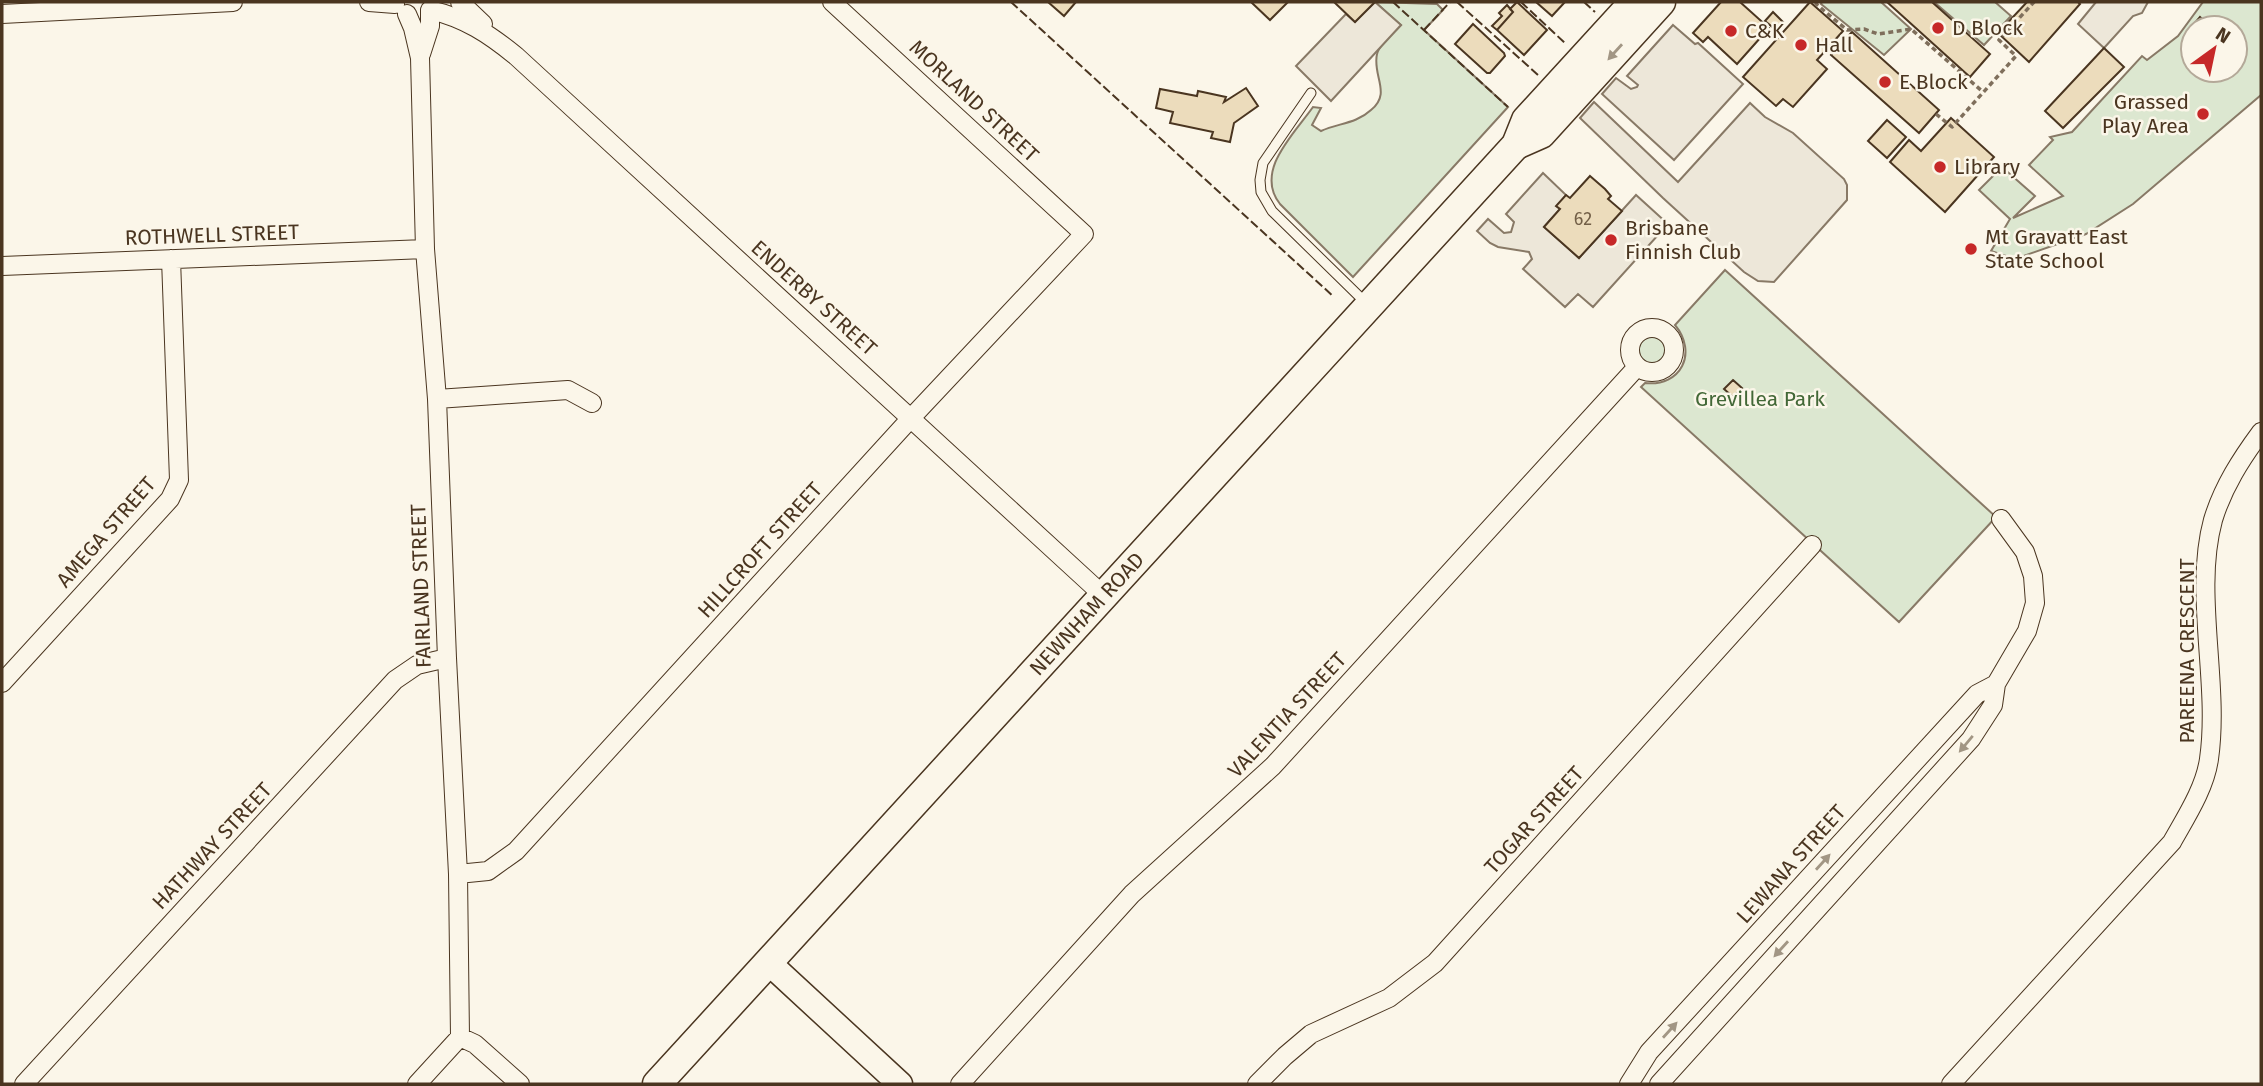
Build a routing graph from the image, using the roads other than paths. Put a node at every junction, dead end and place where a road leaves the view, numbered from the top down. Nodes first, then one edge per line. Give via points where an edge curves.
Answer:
1 (233, 2) edge
2 (369, 2) edge
3 (460, 2) edge
4 (832, 2) edge
5 (1634, 2) edge
6 (1661, 2) edge
7 (399, 7) edge
8 (432, 8) edge
9 (2, 14) edge
10 (491, 35) junction
11 (420, 58) junction
12 (1311, 93) dead end
13 (1516, 145) junction
14 (1084, 234) joint
15 (425, 249) junction
16 (171, 259) junction
17 (2, 266) edge
18 (1369, 306) junction
19 (1637, 367) dead end
20 (437, 399) junction
21 (592, 403) dead end
22 (911, 418) junction
23 (2261, 432) edge
24 (2001, 519) dead end
25 (1812, 545) dead end
26 (1104, 596) junction
27 (447, 658) junction
28 (2, 683) edge
29 (1996, 684) junction
30 (458, 874) junction
31 (769, 963) junction
32 (460, 1037) junction
33 (24, 1084) edge
34 (417, 1084) edge
35 (520, 1084) edge
36 (657, 1084) edge
37 (900, 1084) edge
38 (960, 1084) edge
39 (1257, 1084) edge
40 (1629, 1084) edge
41 (1659, 1084) edge
42 (1951, 1084) edge

1 - 9 street
2 - 7 street
3 - 10 street, ENDERBY STREET
4 - 14 street, MORLAND STREET
5 - 13 main road, NEWNHAM ROAD via 1526,120
6 -> 13 main road, NEWNHAM ROAD via 1541,134
7 - 8 street via 415,16
7 - 11 street, FAIRLAND STREET
8 - 10 street, ENDERBY STREET
8 - 11 street, FAIRLAND STREET
10 - 22 street, ENDERBY STREET
11 - 15 street, FAIRLAND STREET
12 - 18 lane via 1263,163 1261,192 1272,211
13 - 18 main road, NEWNHAM ROAD
14 - 22 street, HILLCROFT STREET
15 - 16 street, ROTHWELL STREET
15 - 20 street, FAIRLAND STREET
16 - 17 street, ROTHWELL STREET
16 - 28 street, AMEGA STREET via 178,480 170,499
18 - 26 main road, NEWNHAM ROAD
19 - 38 street, VALENTIA STREET via 1273,766 1132,894
20 - 21 street via 568,390
20 - 27 street, FAIRLAND STREET
22 - 26 street, ENDERBY STREET
22 - 30 street, HILLCROFT STREET via 516,851 488,871
23 - 42 street, PAREENA CRESCENT via 2233,471 2213,521 2206,572 2212,712 2209,762 2193,805 2172,842
24 - 29 street, LEWANA STREET via 2025,552 2035,603 2027,631
25 - 39 street, TOGAR STREET via 1435,963 1389,998 1311,1034
26 - 31 main road, NEWNHAM ROAD
27 - 30 street, FAIRLAND STREET
27 - 33 street, HATHWAY STREET via 417,665 396,680
40 -> 29 street, LEWANA STREET via 1649,1052 1977,694
29 -> 41 street, LEWANA STREET via 1993,705 1971,739
30 - 32 street, FAIRLAND STREET
31 - 36 main road, NEWNHAM ROAD
31 - 37 street
32 - 34 street
32 - 35 street via 475,1044

